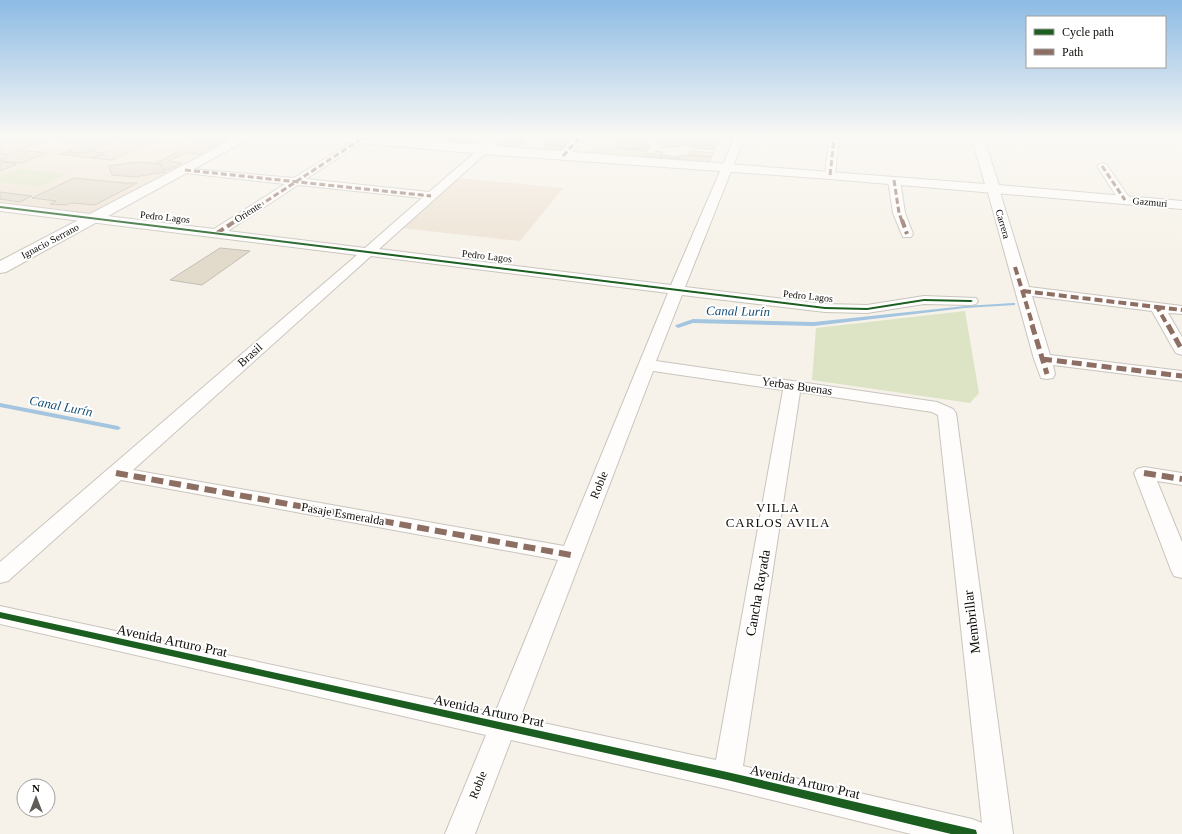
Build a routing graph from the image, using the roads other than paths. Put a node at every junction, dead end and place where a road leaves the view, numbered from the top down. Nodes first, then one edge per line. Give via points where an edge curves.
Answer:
1 (176, 175) edge
2 (230, 175) edge
3 (306, 175) edge
4 (455, 175) edge
5 (725, 175) edge
6 (830, 175) edge
7 (989, 175) edge
8 (1108, 175) edge
9 (894, 180) junction
10 (295, 182) junction
11 (993, 189) junction
12 (431, 196) junction
13 (1125, 200) junction
14 (1182, 205) edge
15 (0, 207) edge
16 (92, 219) junction
17 (217, 233) junction
18 (907, 234) dead end
19 (367, 251) junction
20 (0, 268) edge
21 (676, 291) junction
22 (1023, 291) junction
23 (971, 302) dead end
24 (1157, 307) junction
25 (1182, 310) edge
26 (1182, 350) edge
27 (648, 364) junction
28 (1182, 376) edge
29 (792, 386) junction
30 (945, 411) joint
31 (116, 473) junction
32 (1182, 479) edge
33 (570, 555) junction
34 (1182, 570) edge
35 (0, 575) edge
36 (0, 615) edge
37 (501, 726) junction
38 (727, 776) junction
39 (900, 825) edge
40 (460, 834) edge
41 (972, 834) edge
42 (998, 834) edge

1 - 16 street, Ignacio Serrano
2 - 10 street
3 - 10 street, Oriente
4 - 12 street, Brasil
5 - 21 street, Roble
6 - 9 street, Gazmuri
7 - 11 street, Carrera
8 - 13 street
9 - 11 street, Gazmuri
9 - 18 street via 899,213
10 - 12 street
10 - 17 street, Oriente
11 - 13 street, Gazmuri
11 - 22 street, Carrera
12 - 19 street, Brasil
13 - 14 street, Gazmuri
15 - 16 street, Pedro Lagos
16 - 17 street, Pedro Lagos
16 - 20 street, Ignacio Serrano
17 - 19 street, Pedro Lagos
19 - 21 street, Pedro Lagos
19 - 31 street, Brasil
21 - 23 street, Pedro Lagos via 854,310 924,300
21 - 27 street, Roble
22 - 24 street
22 - 28 street, Carrera via 1044,367
24 - 25 street
24 - 26 street
27 - 29 street, Yerbas Buenas
27 - 33 street, Roble
29 - 30 street, Yerbas Buenas via 937,407
29 - 38 street, Cancha Rayada
30 - 42 street, Membrillar via 948,418
31 - 33 street, Pasaje Esmeralda
31 - 35 street, Brasil
32 - 34 street via 1144,473
33 - 37 street, Roble
36 - 37 street, Avenida Arturo Prat
37 - 38 street, Avenida Arturo Prat
37 - 40 street, Roble
38 - 39 street, Avenida Arturo Prat
39 - 41 street, Avenida Arturo Prat

